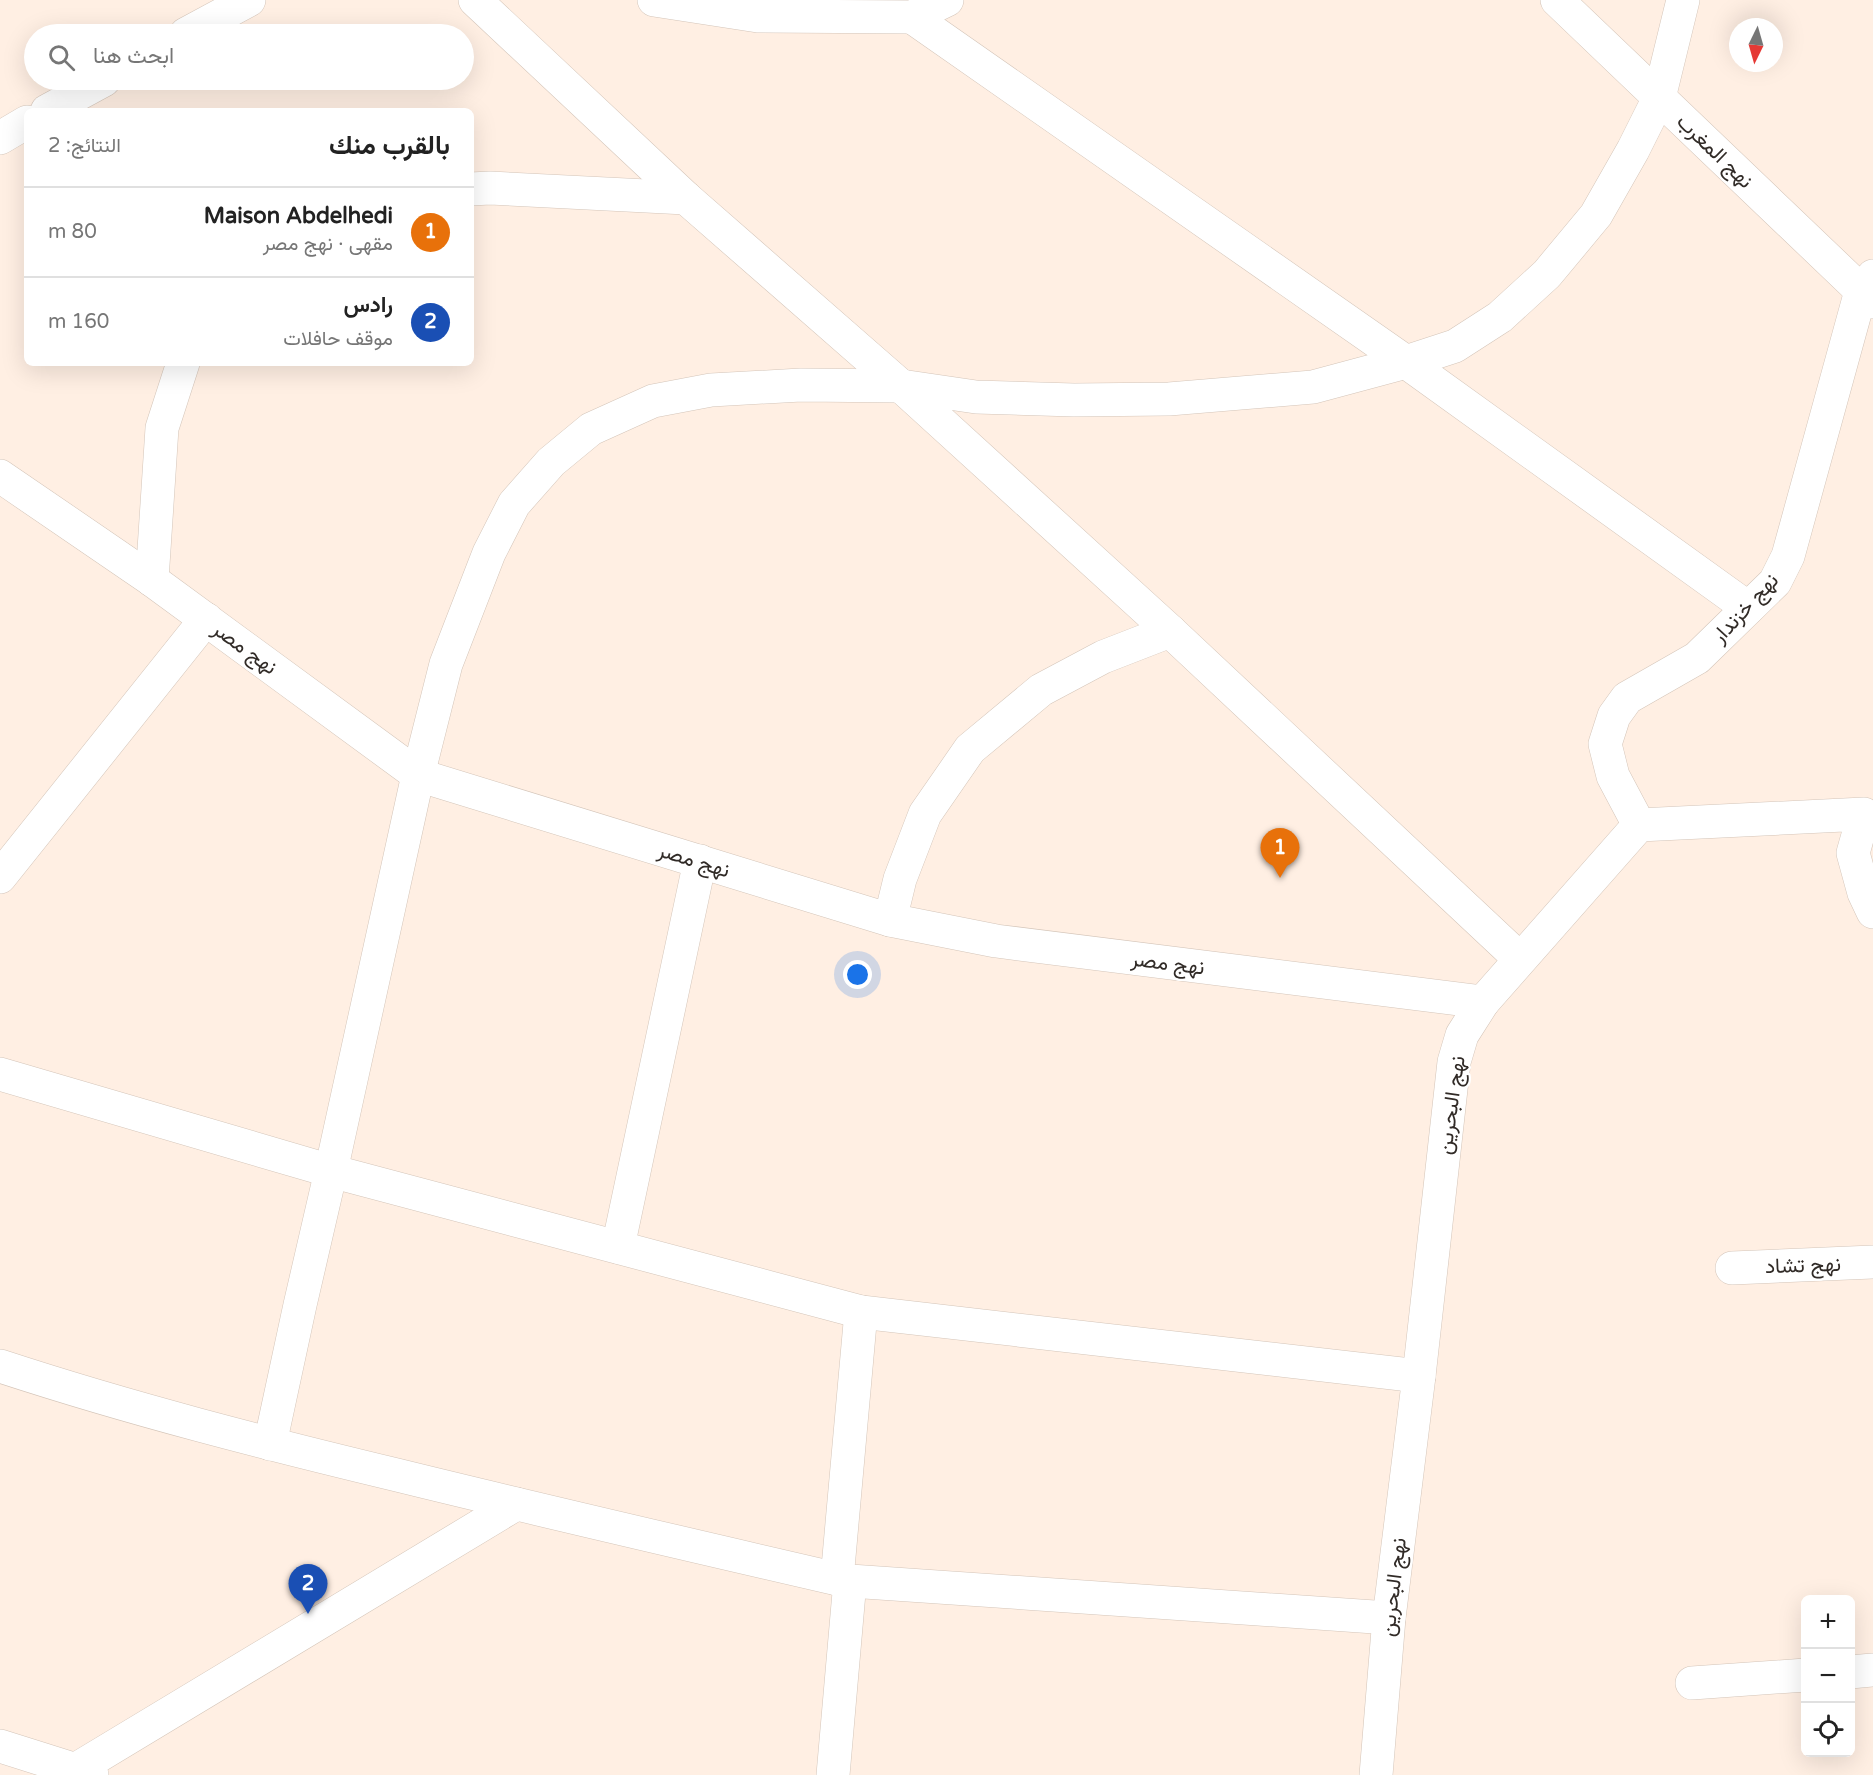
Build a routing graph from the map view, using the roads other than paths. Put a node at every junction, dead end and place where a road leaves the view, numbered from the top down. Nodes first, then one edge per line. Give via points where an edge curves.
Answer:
1 (249, 0) edge
2 (475, 0) edge
3 (654, 0) edge
4 (947, 0) edge
5 (1557, 0) edge
6 (1683, 0) edge
7 (912, 17) junction
8 (205, 24) edge
9 (86, 90) edge
10 (1659, 98) junction
11 (53, 108) edge
12 (24, 124) edge
13 (0, 138) edge
14 (474, 189) edge
15 (686, 198) junction
16 (1869, 289) edge
17 (1406, 362) junction
18 (182, 366) edge
19 (901, 386) junction
20 (0, 476) edge
21 (152, 580) junction
22 (1748, 608) junction
23 (206, 619) junction
24 (1170, 631) junction
25 (418, 775) junction
26 (1869, 809) edge
27 (1639, 825) junction
28 (700, 861) junction
29 (0, 877) edge
30 (1873, 912) edge
31 (890, 920) junction
32 (1520, 959) junction
33 (1483, 1002) junction
34 (0, 1074) edge
35 (332, 1171) junction
36 (618, 1247) junction
37 (1873, 1262) edge
38 (1732, 1268) dead end
39 (861, 1312) junction
40 (0, 1366) edge
41 (1419, 1376) junction
42 (270, 1444) junction
43 (516, 1504) junction
44 (844, 1580) junction
45 (1389, 1618) junction
46 (1873, 1670) edge
47 (1855, 1672) edge
48 (1801, 1675) edge
49 (1692, 1683) dead end
50 (0, 1746) edge
51 (84, 1772) edge
52 (833, 1775) edge
53 (1376, 1775) edge

1 - 8 street
2 - 15 street
3 - 7 street via 758,16
4 - 7 street
5 - 10 street, نهج المغرب
6 - 10 street
7 - 17 street
9 - 11 street
10 - 16 street, نهج المغرب
10 - 17 street via 1596,215 1547,274 1500,316 1455,346
12 - 13 street
14 - 15 street
15 - 19 street
16 - 22 street, نهج خزندار via 1788,556 1775,582
17 - 19 street via 1313,387 1169,399 976,397
17 - 22 street
18 - 21 street via 162,428
19 - 24 street
19 - 25 street via 801,385 711,390 653,401 583,435 551,462 514,504 489,553 446,664
20 - 21 street, نهج مصر
21 - 23 street, نهج مصر
22 - 27 street, نهج خزندار via 1697,658 1627,699 1614,716 1605,744 1613,776
23 - 25 street, نهج مصر
23 - 29 street
24 - 31 street via 1103,657 1041,690 970,749 925,814 900,879
24 - 32 street
25 - 28 street, نهج مصر
25 - 35 street
26 - 27 street
26 - 30 street via 1853,853
27 - 32 street, نهج البحرين
28 - 31 street, نهج مصر
28 - 36 street
31 - 33 street, نهج مصر via 996,941
32 - 33 street, نهج البحرين
33 - 41 street, نهج البحرين via 1462,1035 1454,1062
34 - 35 street
35 - 36 street
35 - 42 street
36 - 39 street
37 - 38 street, نهج تشاد
39 - 41 street
39 - 44 street
40 - 42 street
41 - 45 street, نهج البحرين
42 - 43 street
43 - 44 street
43 - 51 street
44 - 45 street
44 - 52 street
45 - 53 street, نهج البحرين
46 - 47 street
48 - 49 street
50 - 51 street

